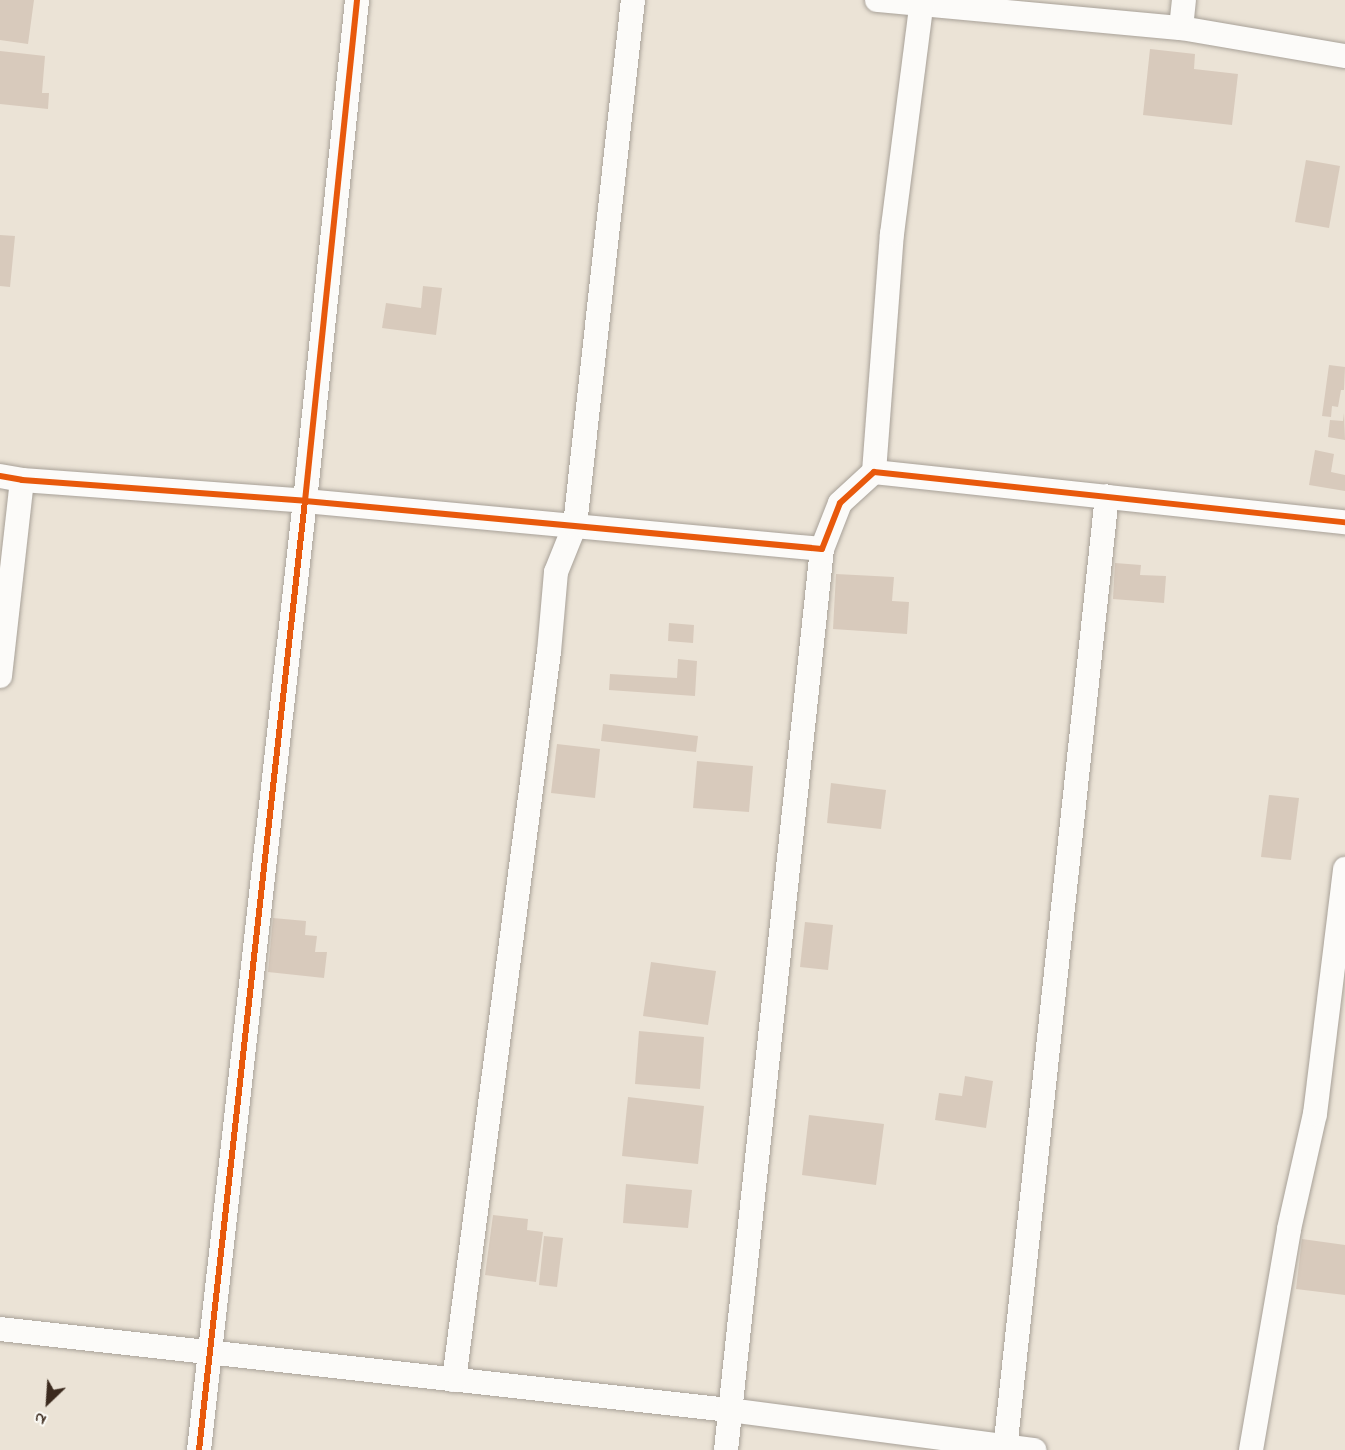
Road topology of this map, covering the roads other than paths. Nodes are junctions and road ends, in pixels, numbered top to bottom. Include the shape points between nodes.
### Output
1 (357, 0) edge
2 (633, 0) edge
3 (877, 0) edge
4 (1184, 0) edge
5 (922, 3) edge
6 (1181, 28) junction
7 (1345, 56) edge
8 (874, 472) junction
9 (11, 478) edge
10 (1107, 496) junction
11 (305, 501) junction
12 (1345, 522) edge
13 (575, 525) junction
14 (822, 549) junction
15 (0, 676) edge
16 (1345, 869) edge
17 (0, 1329) edge
18 (210, 1354) junction
19 (454, 1380) junction
20 (729, 1410) junction
21 (1005, 1448) edge
22 (199, 1450) edge
23 (726, 1450) edge
24 (1034, 1450) edge
25 (1251, 1450) edge

1 - 11 street
2 - 13 street
3 - 5 street
4 - 6 street
5 - 6 street
5 - 8 street via 892,234
6 - 7 street
8 - 10 street
8 - 14 street via 840,503
9 - 11 street
9 - 15 street
10 - 12 street
10 - 21 street
11 - 13 street
11 - 18 street
13 - 14 street
13 - 19 street via 556,572 549,652
14 - 20 street
16 - 25 street via 1315,1114 1289,1230
17 - 18 street
18 - 19 street
18 - 22 street
19 - 20 street
20 - 21 street
20 - 23 street
21 - 24 street

